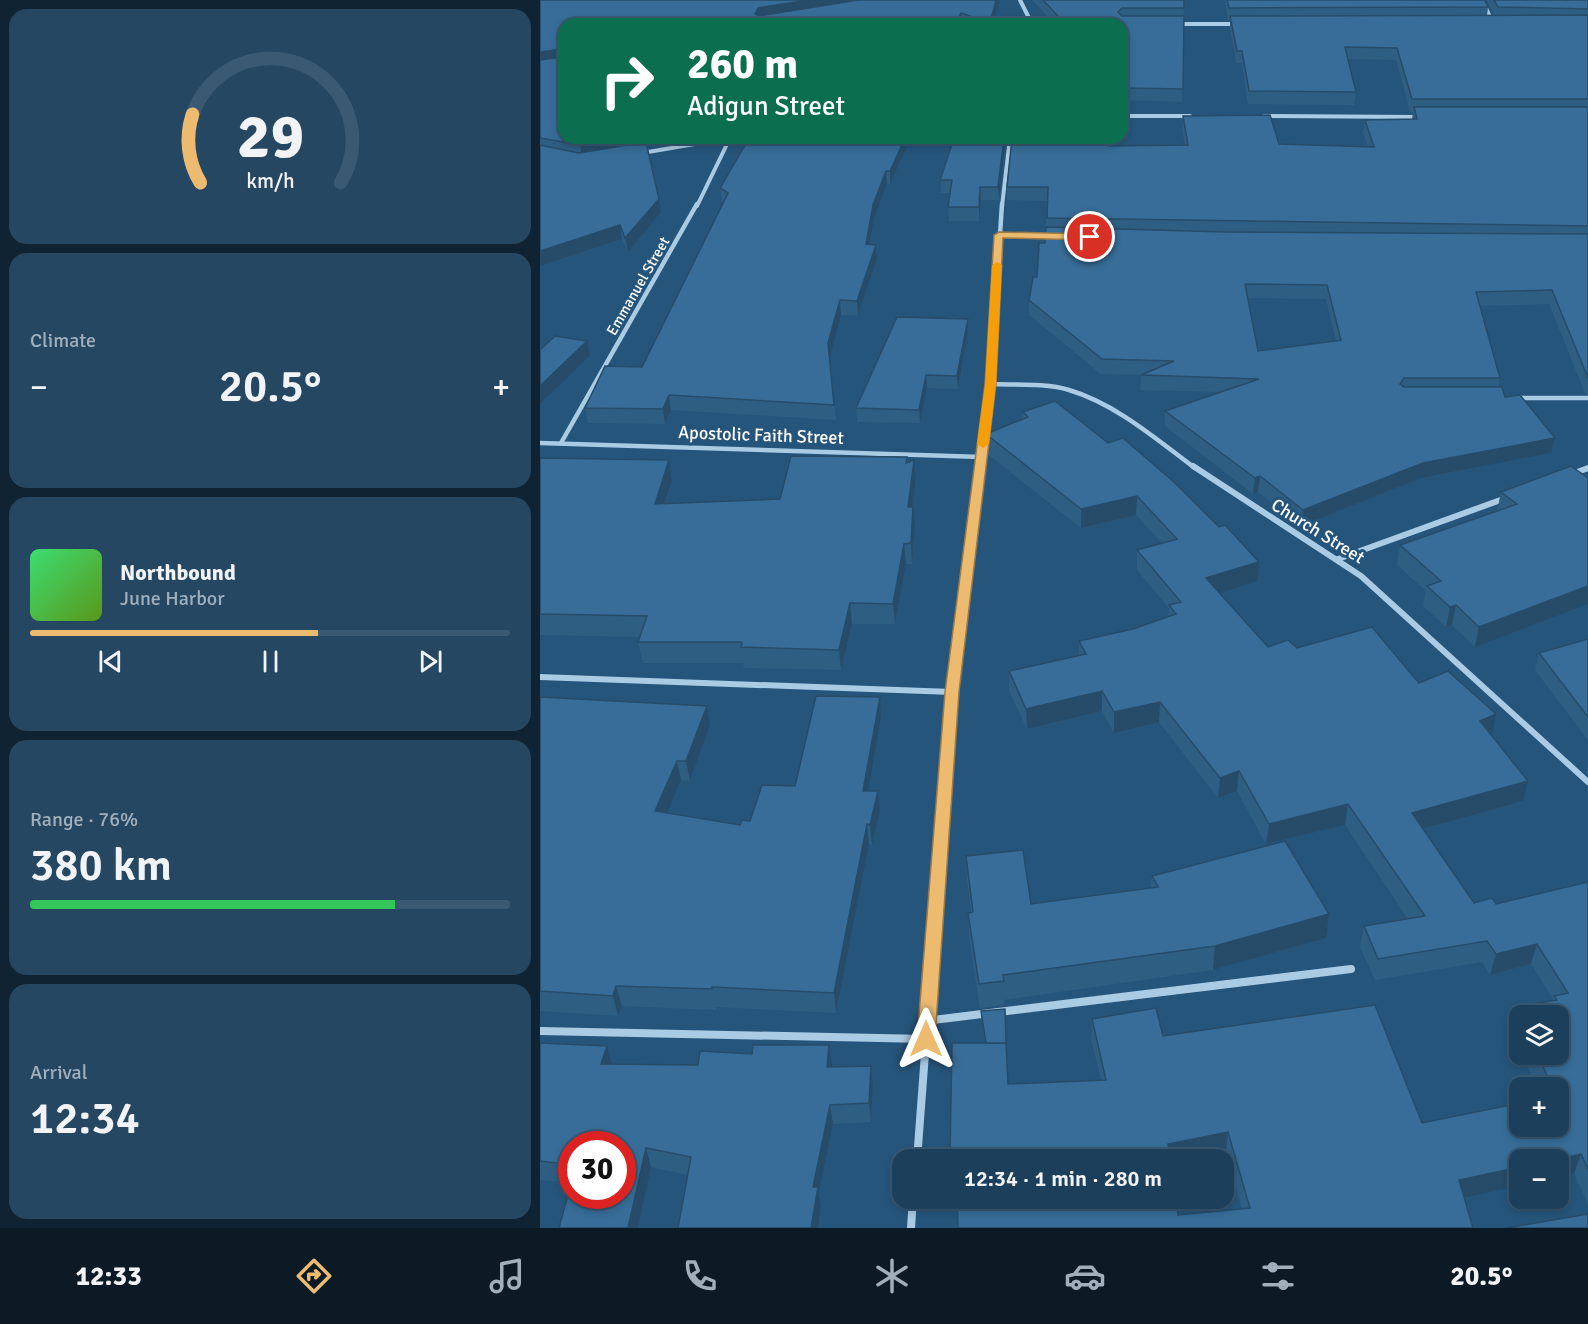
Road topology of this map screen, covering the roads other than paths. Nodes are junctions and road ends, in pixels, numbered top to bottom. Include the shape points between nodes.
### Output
1 (1020, 0) edge
2 (1482, 0) edge
3 (1029, 18) edge
4 (1481, 23) edge
5 (1170, 24) edge
6 (1242, 24) edge
7 (1128, 116) edge
8 (1193, 116) edge
9 (1252, 116) edge
10 (1425, 117) edge
11 (693, 144) edge
12 (727, 144) edge
13 (1009, 144) edge
14 (631, 154) edge
15 (999, 235) junction
16 (1058, 236) edge
17 (990, 384) junction
18 (1507, 398) edge
19 (1588, 398) edge
20 (540, 443) edge
21 (561, 443) junction
22 (982, 457) junction
23 (1588, 468) edge
24 (1566, 476) edge
25 (1512, 496) edge
26 (1338, 559) junction
27 (540, 677) edge
28 (952, 692) junction
29 (1588, 782) edge
30 (1351, 969) dead end
31 (925, 1021) junction
32 (540, 1031) edge
33 (926, 1039) junction
34 (917, 1149) edge
35 (913, 1209) edge
36 (911, 1228) edge

1 - 3 street
2 - 4 street via 1493,23
5 - 6 street
7 - 8 street
9 - 10 street
11 - 14 street
12 - 21 street, Emmanuel Street via 684,232
13 - 15 street
15 - 16 street
15 - 17 street
17 - 22 street
17 - 26 street, Church Street via 1068,389 1101,403 1222,488
18 - 19 street
20 - 21 street, Apostolic Faith Street
21 - 22 street, Apostolic Faith Street
22 - 28 street
23 - 24 street
25 - 26 street
26 - 29 street, Church Street
27 - 28 street
28 - 31 street
30 - 31 street
31 - 33 street
32 - 33 street
33 - 34 street
35 - 36 street

